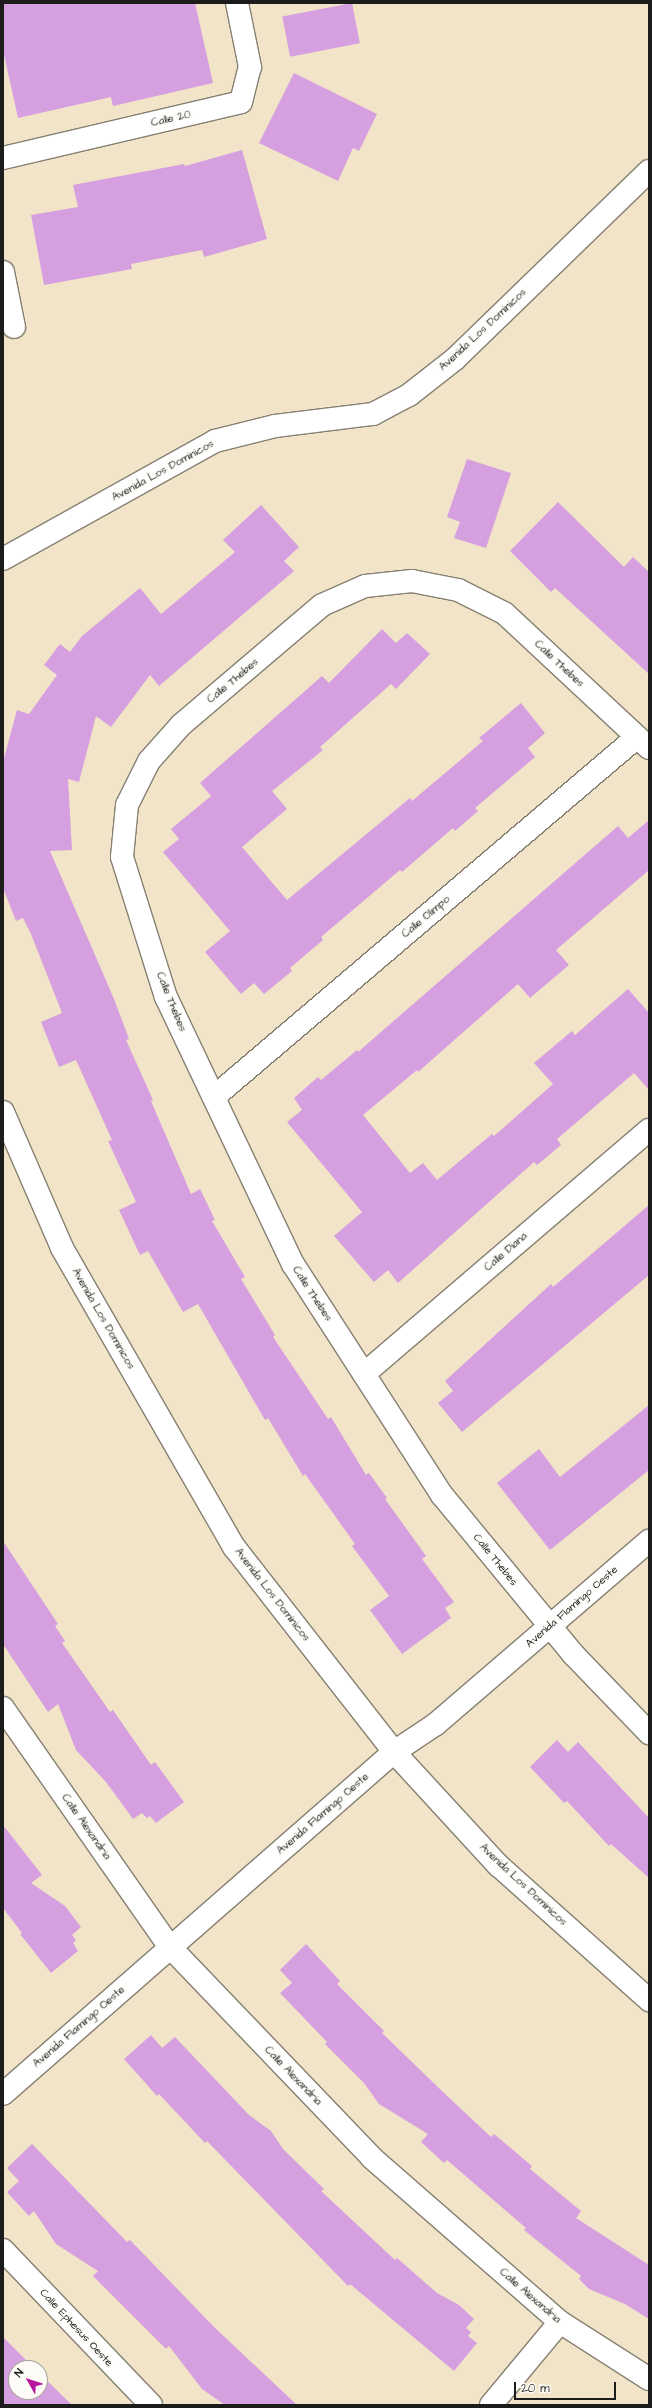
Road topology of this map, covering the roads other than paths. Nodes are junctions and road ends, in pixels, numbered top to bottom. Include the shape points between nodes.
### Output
1 (237, 3) edge
2 (3, 158) edge
3 (649, 171) edge
4 (3, 272) edge
5 (14, 327) dead end
6 (3, 559) edge
7 (643, 742) edge
8 (214, 1097) junction
9 (3, 1112) edge
10 (649, 1130) edge
11 (364, 1374) junction
12 (649, 1541) edge
13 (549, 1626) junction
14 (3, 1708) edge
15 (649, 1733) edge
16 (394, 1752) junction
17 (170, 1947) junction
18 (649, 2000) edge
19 (3, 2094) edge
20 (3, 2250) edge
21 (560, 2322) junction
22 (649, 2379) edge
23 (150, 2405) edge
24 (491, 2405) edge

1 - 2 street, Calle 20 via 250,67 241,102
3 - 6 street, Avenida Los Dominicos via 456,359 409,395 373,414 275,426 215,441
4 - 5 street
7 - 8 street, Calle Olimpo
7 - 8 street, Calle Thebes via 504,613 458,590 412,581 365,586 322,605 181,725 149,761 127,805 122,857 166,996
8 - 11 street, Calle Thebes via 293,1264
9 - 16 street, Avenida Los Dominicos via 62,1248 234,1547
10 - 11 street, Calle Diana
11 - 13 street, Calle Thebes via 442,1495
12 - 13 street, Avenida Flamingo Oeste
13 - 15 street, Calle Thebes
13 - 16 street, Avenida Flamingo Oeste via 436,1724
14 - 17 street, Calle Alexandria
16 - 17 street, Avenida Flamingo Oeste
16 - 18 street, Avenida Los Dominicos via 498,1865
17 - 19 street, Avenida Flamingo Oeste
17 - 21 street, Calle Alexandria via 372,2158
20 - 23 street, Calle Ephesus Oeste
21 - 22 street, Calle Alexandria
21 - 24 street

